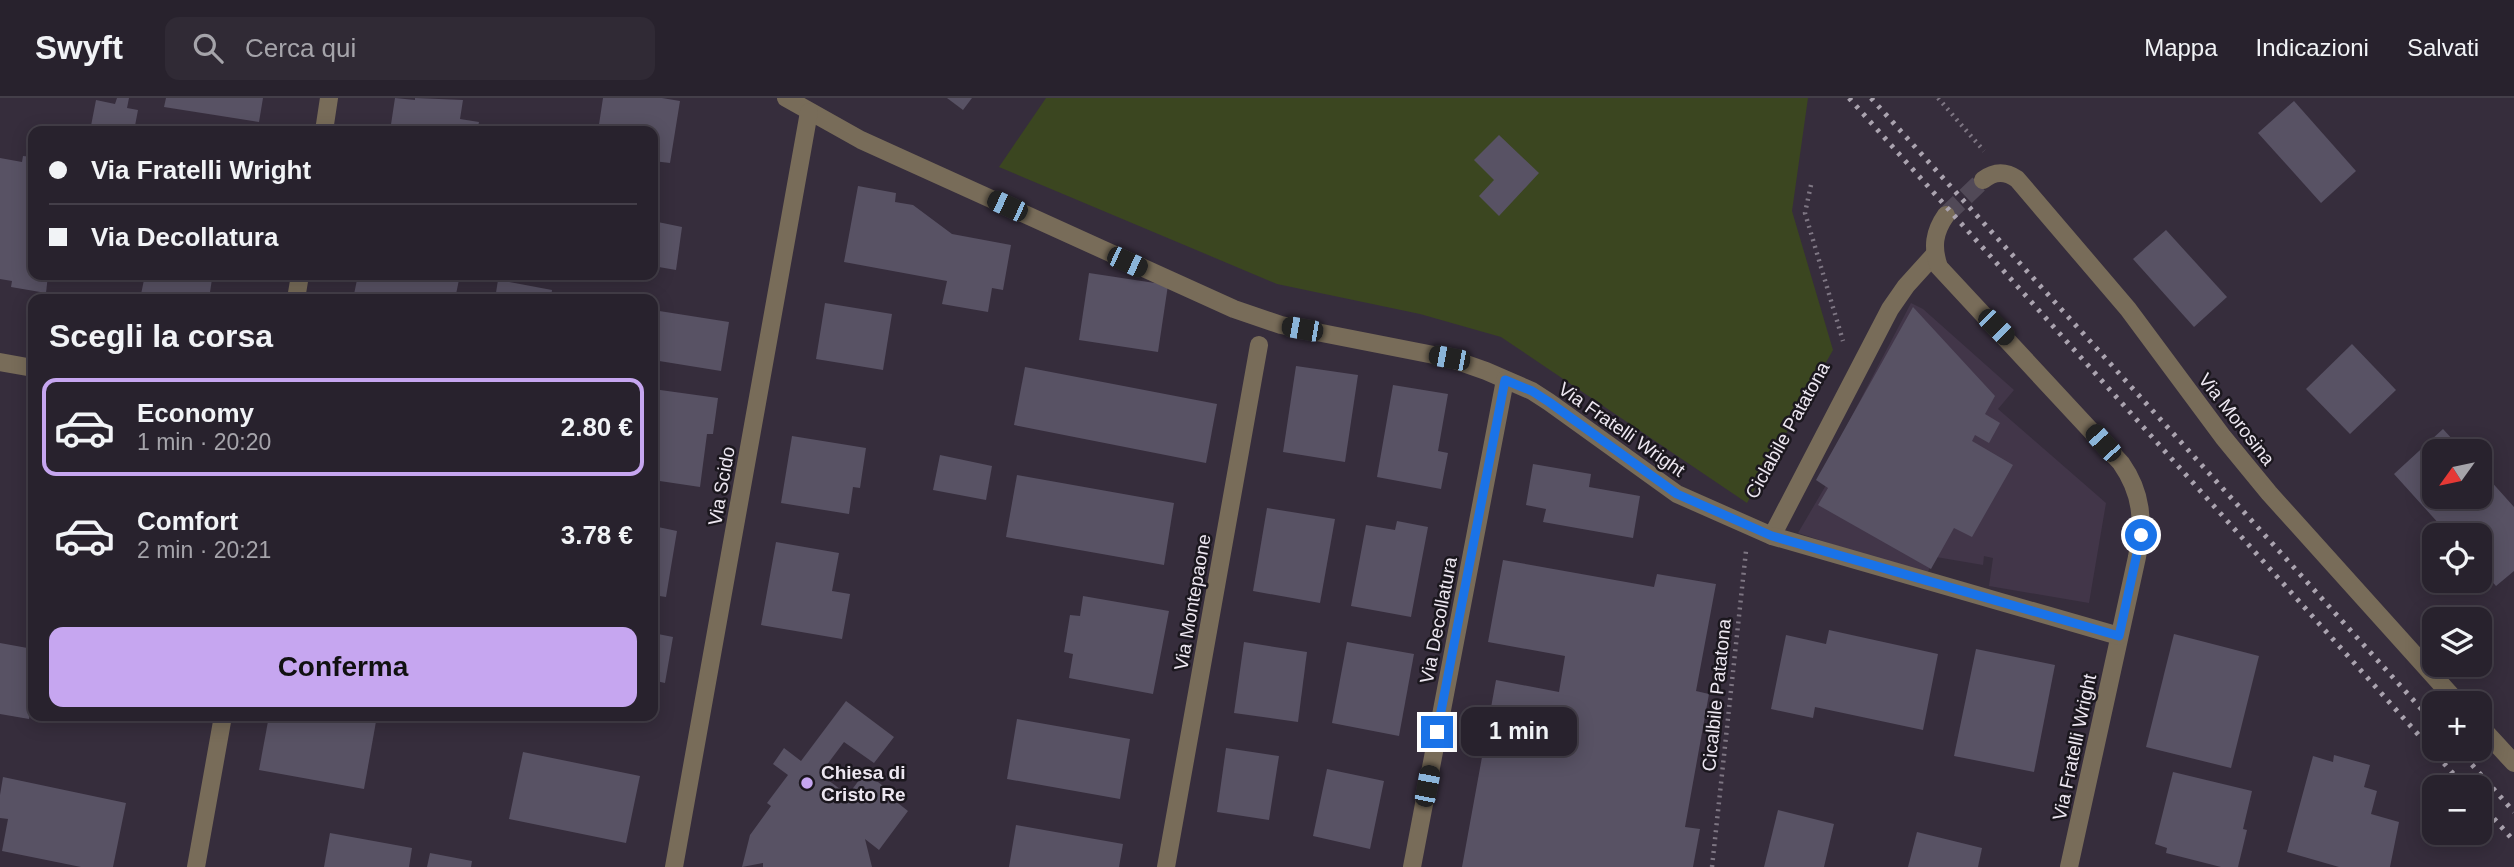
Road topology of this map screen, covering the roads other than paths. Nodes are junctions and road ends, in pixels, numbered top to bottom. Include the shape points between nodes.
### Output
1 (329, 98) edge
2 (786, 98) edge
3 (808, 112) junction
4 (325, 126) edge
5 (1989, 177) road end
6 (1946, 215) tunnel mouth
7 (1935, 254) junction
8 (1259, 345) dead end
9 (0, 362) edge
10 (28, 367) edge
11 (1505, 380) junction
12 (1772, 536) junction
13 (2119, 636) junction
14 (2447, 691) edge
15 (222, 721) edge
16 (2492, 739) edge
17 (2514, 763) edge
18 (196, 867) edge
19 (674, 867) edge
20 (1166, 867) edge
21 (1412, 867) edge
22 (2069, 867) edge

1 - 4 street
2 - 3 street, Via Fratelli Wright
3 - 11 street, Via Fratelli Wright via 1252,316 1449,358
3 - 19 street, Via Scido
5 - 14 street, Via Morosina via 2010,174 2017,179 2128,309 2269,493
6 - 7 street via 1937,231
7 - 12 street via 1890,309
7 - 13 street, Via Fratelli Wright via 1947,278 2133,481 2141,507 2141,535
8 - 20 street, Via Montepaone
9 - 10 street
11 - 12 street, Via Fratelli Wright via 1549,402 1677,494
11 - 21 street, Via Decollatura
12 - 13 street, Via Fratelli Wright
13 - 22 street, Via Fratelli Wright
15 - 18 street
16 - 17 street

